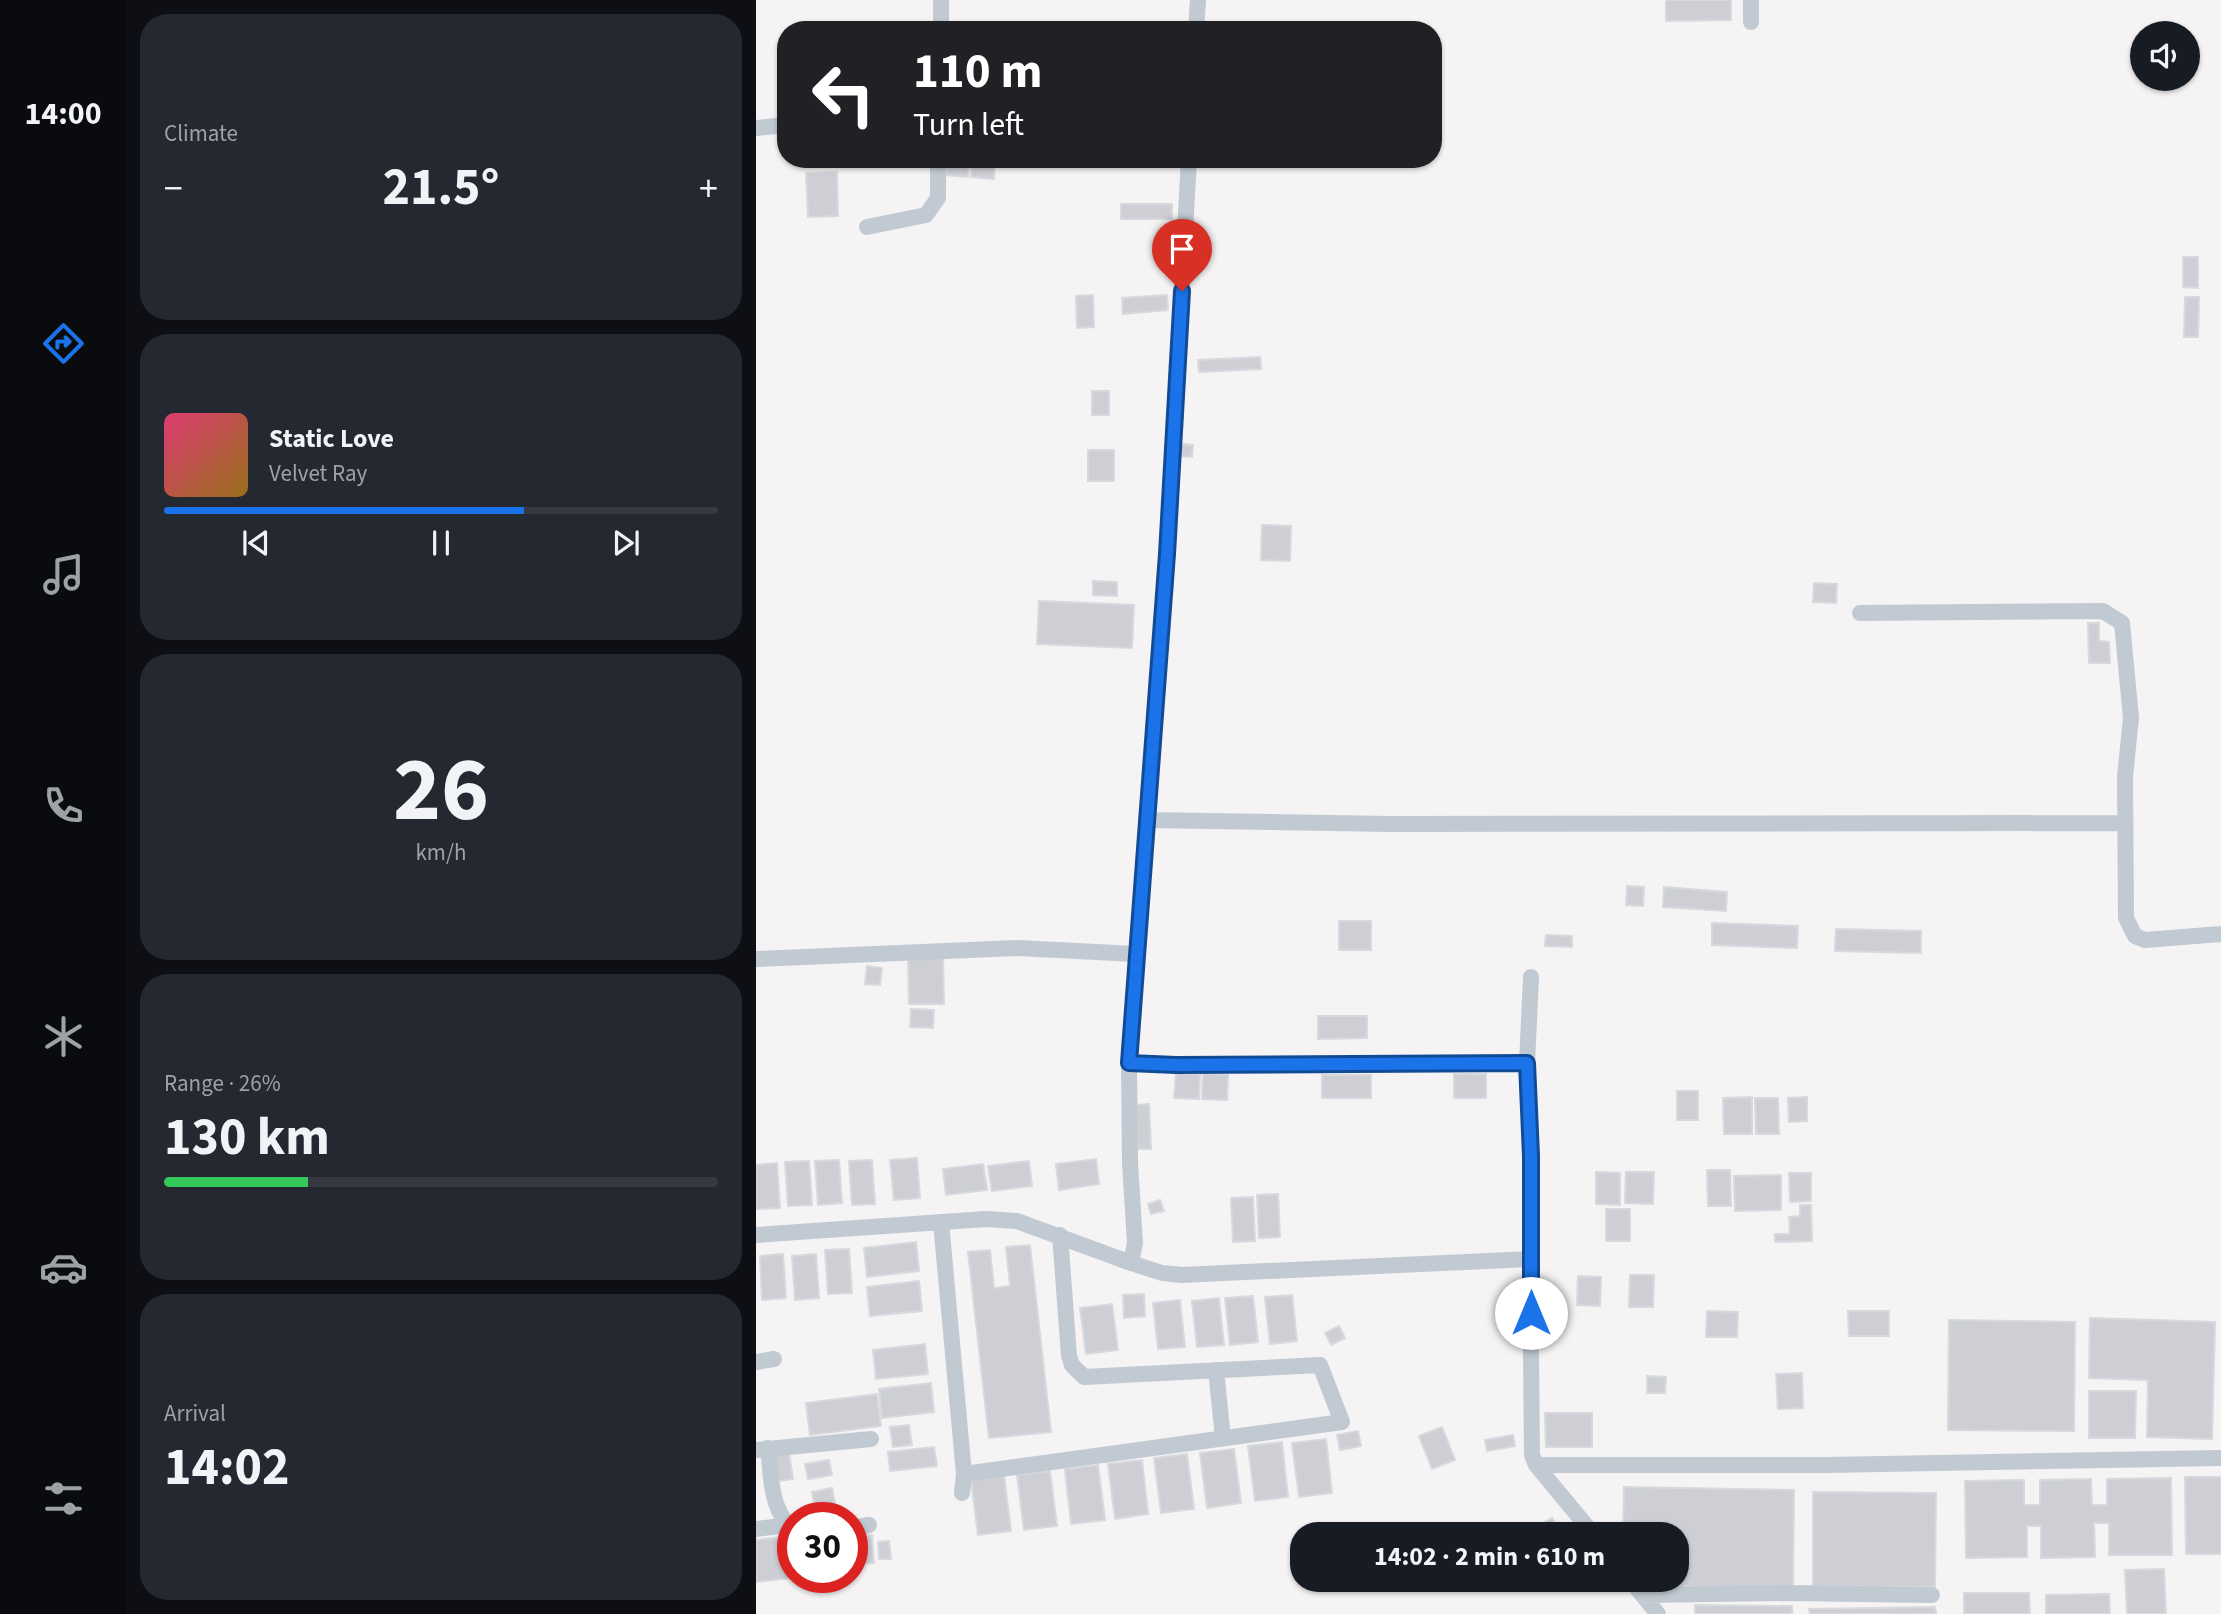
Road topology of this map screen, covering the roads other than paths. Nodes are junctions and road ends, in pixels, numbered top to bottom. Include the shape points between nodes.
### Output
1 (941, 0) edge
2 (1198, 0) edge
3 (1751, 0) edge
4 (941, 21) edge
5 (1197, 21) edge
6 (1751, 22) dead end
7 (777, 126) edge
8 (756, 128) edge
9 (938, 168) edge
10 (1188, 168) edge
11 (867, 227) dead end
12 (1860, 613) dead end
13 (1146, 820) junction
14 (2125, 823) junction
15 (2221, 934) edge
16 (1136, 954) junction
17 (756, 959) edge
18 (1531, 977) dead end
19 (1129, 1063) junction
20 (1527, 1063) junction
21 (941, 1222) junction
22 (1060, 1235) junction
23 (756, 1236) edge
24 (1530, 1259) junction
25 (1131, 1263) junction
26 (774, 1359) dead end
27 (756, 1362) edge
28 (1216, 1370) junction
29 (1223, 1438) junction
30 (871, 1439) dead end
31 (762, 1449) edge
32 (2221, 1458) edge
33 (1536, 1465) junction
34 (964, 1474) junction
35 (962, 1493) dead end
36 (777, 1505) edge
37 (1583, 1522) edge
38 (777, 1527) edge
39 (756, 1529) edge
40 (1640, 1592) edge
41 (1642, 1595) junction
42 (1932, 1595) dead end
43 (1658, 1614) edge

1 - 4 street
2 - 5 street
3 - 6 street
7 - 8 street
9 - 11 street via 937,198 926,215
10 - 13 street via 1167,554
12 - 14 street via 2103,611 2122,624 2131,718
13 - 14 street
13 - 16 street
14 - 15 street via 2126,918 2136,936 2145,940
16 - 17 street via 1003,948
16 - 19 street
18 - 20 street
19 - 20 street
19 - 25 street via 1135,1242
20 - 24 street
21 - 22 street via 1017,1221
21 - 23 street
21 - 34 street
22 - 25 street
22 - 28 street via 1069,1356 1077,1372 1084,1377
24 - 25 street via 1182,1275
24 - 33 street via 1532,1455
26 - 27 street
28 - 29 street
28 - 29 street via 1320,1365 1342,1422
29 - 34 street
30 - 31 street
31 - 36 street
32 - 33 street
33 - 37 street
34 - 35 street
38 - 39 street
40 - 41 street
41 - 42 street
41 - 43 street

